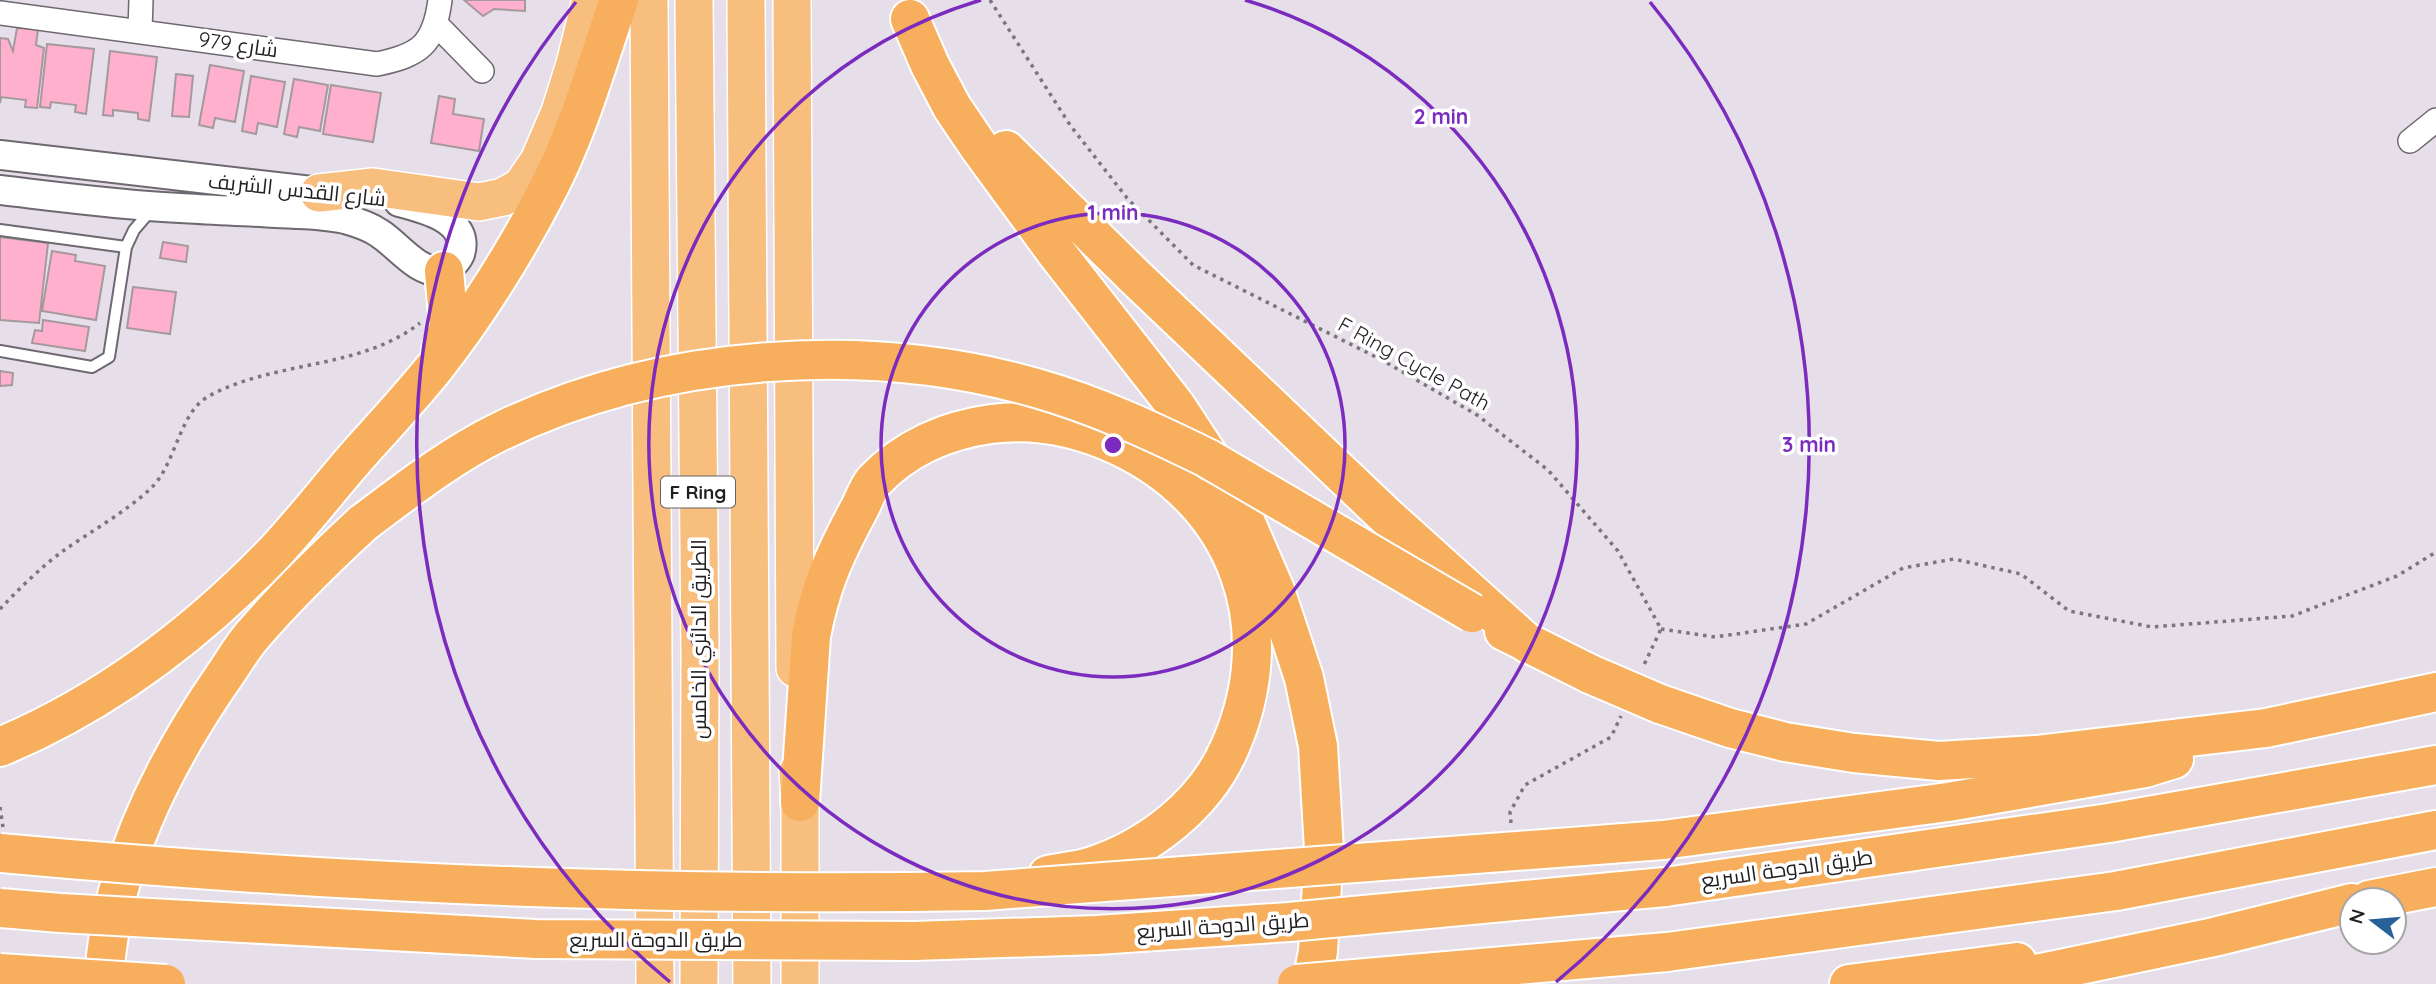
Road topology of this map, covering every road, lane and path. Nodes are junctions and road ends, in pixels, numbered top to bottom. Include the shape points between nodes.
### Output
1 (141, 0) edge
2 (440, 0) edge
3 (591, 0) edge
4 (619, 0) edge
5 (649, 0) edge
6 (694, 0) edge
7 (746, 0) edge
8 (792, 0) edge
9 (990, 0) edge
10 (906, 9) edge
11 (0, 13) edge
12 (437, 25) junction
13 (140, 31) junction
14 (482, 71) dead end
15 (2436, 120) edge
16 (2410, 141) dead end
17 (0, 155) edge
18 (0, 190) edge
19 (319, 192) junction
20 (154, 207) junction
21 (0, 230) edge
22 (126, 247) junction
23 (446, 286) junction
24 (0, 351) edge
25 (435, 366) junction
26 (2436, 552) edge
27 (0, 609) edge
28 (1661, 629) junction
29 (1528, 644) junction
30 (1649, 691) junction
31 (2436, 692) edge
32 (1622, 713) dead end
33 (2266, 728) junction
34 (0, 747) edge
35 (2436, 765) edge
36 (800, 802) junction
37 (1511, 825) dead end
38 (2436, 830) edge
39 (0, 853) edge
40 (2436, 887) edge
41 (893, 892) junction
42 (2408, 892) edge
43 (2338, 906) edge
44 (0, 908) edge
45 (2214, 937) junction
46 (0, 973) edge
47 (103, 984) edge
48 (166, 984) edge
49 (655, 984) edge
50 (699, 984) edge
51 (752, 984) edge
52 (800, 984) edge
53 (1297, 984) edge
54 (1312, 984) edge
55 (1849, 984) edge
56 (1989, 984) edge

1 - 13 street
2 - 12 street
3 - 19 highway via 560,112 539,160 521,187 479,202 373,187
4 - 25 highway via 574,132 549,188 520,240
5 - 49 highway
6 - 50 highway, الطريق الدائري الخامس / F Ring
7 - 51 highway, F Ring
8 - 36 highway via 795,704
9 - 28 path, F Ring Cycle Path via 1070,125 1127,198 1193,265 1382,360 1477,415 1528,454 1548,470 1618,551
10 - 29 highway via 963,100 1021,167 1385,515
10 - 54 highway via 952,107 979,147 1176,406 1233,493 1275,590 1304,678 1318,746 1324,850
11 - 13 street, شارع 979
12 - 13 street, شارع 979 via 423,45 405,58 377,64
12 - 14 street
15 - 16 street
17 - 19 street, شارع القدس الشريف
18 - 20 street, شارع القدس الشريف
19 - 23 street, شارع القدس الشريف via 392,200 452,224 459,232 460,255
20 - 22 lane
20 - 23 street, شارع القدس الشريف via 343,219 376,231
21 - 22 lane
22 - 24 lane via 109,357 92,367
23 - 25 highway via 449,326
23 - 27 path via 409,332 367,352 251,379 208,396 191,411 152,488 59,554
25 - 34 highway via 276,550 227,599 126,678
26 - 28 path via 2397,576 2292,616 2152,627 2069,611 2021,575 1954,559 1903,568 1806,624 1715,637
28 - 30 path
29 - 30 highway, bridge via 1590,674
29 - 47 highway, bridge via 1207,458 1101,409 1035,387 924,365 799,360 724,367 581,397 452,458 363,523 249,639 171,762 137,837 120,885
30 - 33 highway via 1730,728 1785,742 1939,761 2036,755
31 - 33 highway
32 - 37 path via 1611,737 1525,785 1510,812
33 - 41 highway, bridge via 2145,768 1948,802 1663,840 985,891
35 - 44 highway, طريق الدوحة السريع, bridge via 2109,823 1665,887 1097,935 914,941 536,939
36 - 41 highway, bridge via 815,611 842,539 873,482 929,441 976,426 1022,422 1053,424 1108,440 1174,479 1207,513 1233,555 1253,638 1246,701 1225,759 1170,825 1121,855 1088,867
36 - 52 highway
38 - 53 highway, bridge via 2116,891 1667,952
39 - 41 highway, bridge via 255,874 520,886
40 - 42 highway
43 - 45 highway
45 - 55 highway
45 - 56 highway
46 - 48 highway, bridge

